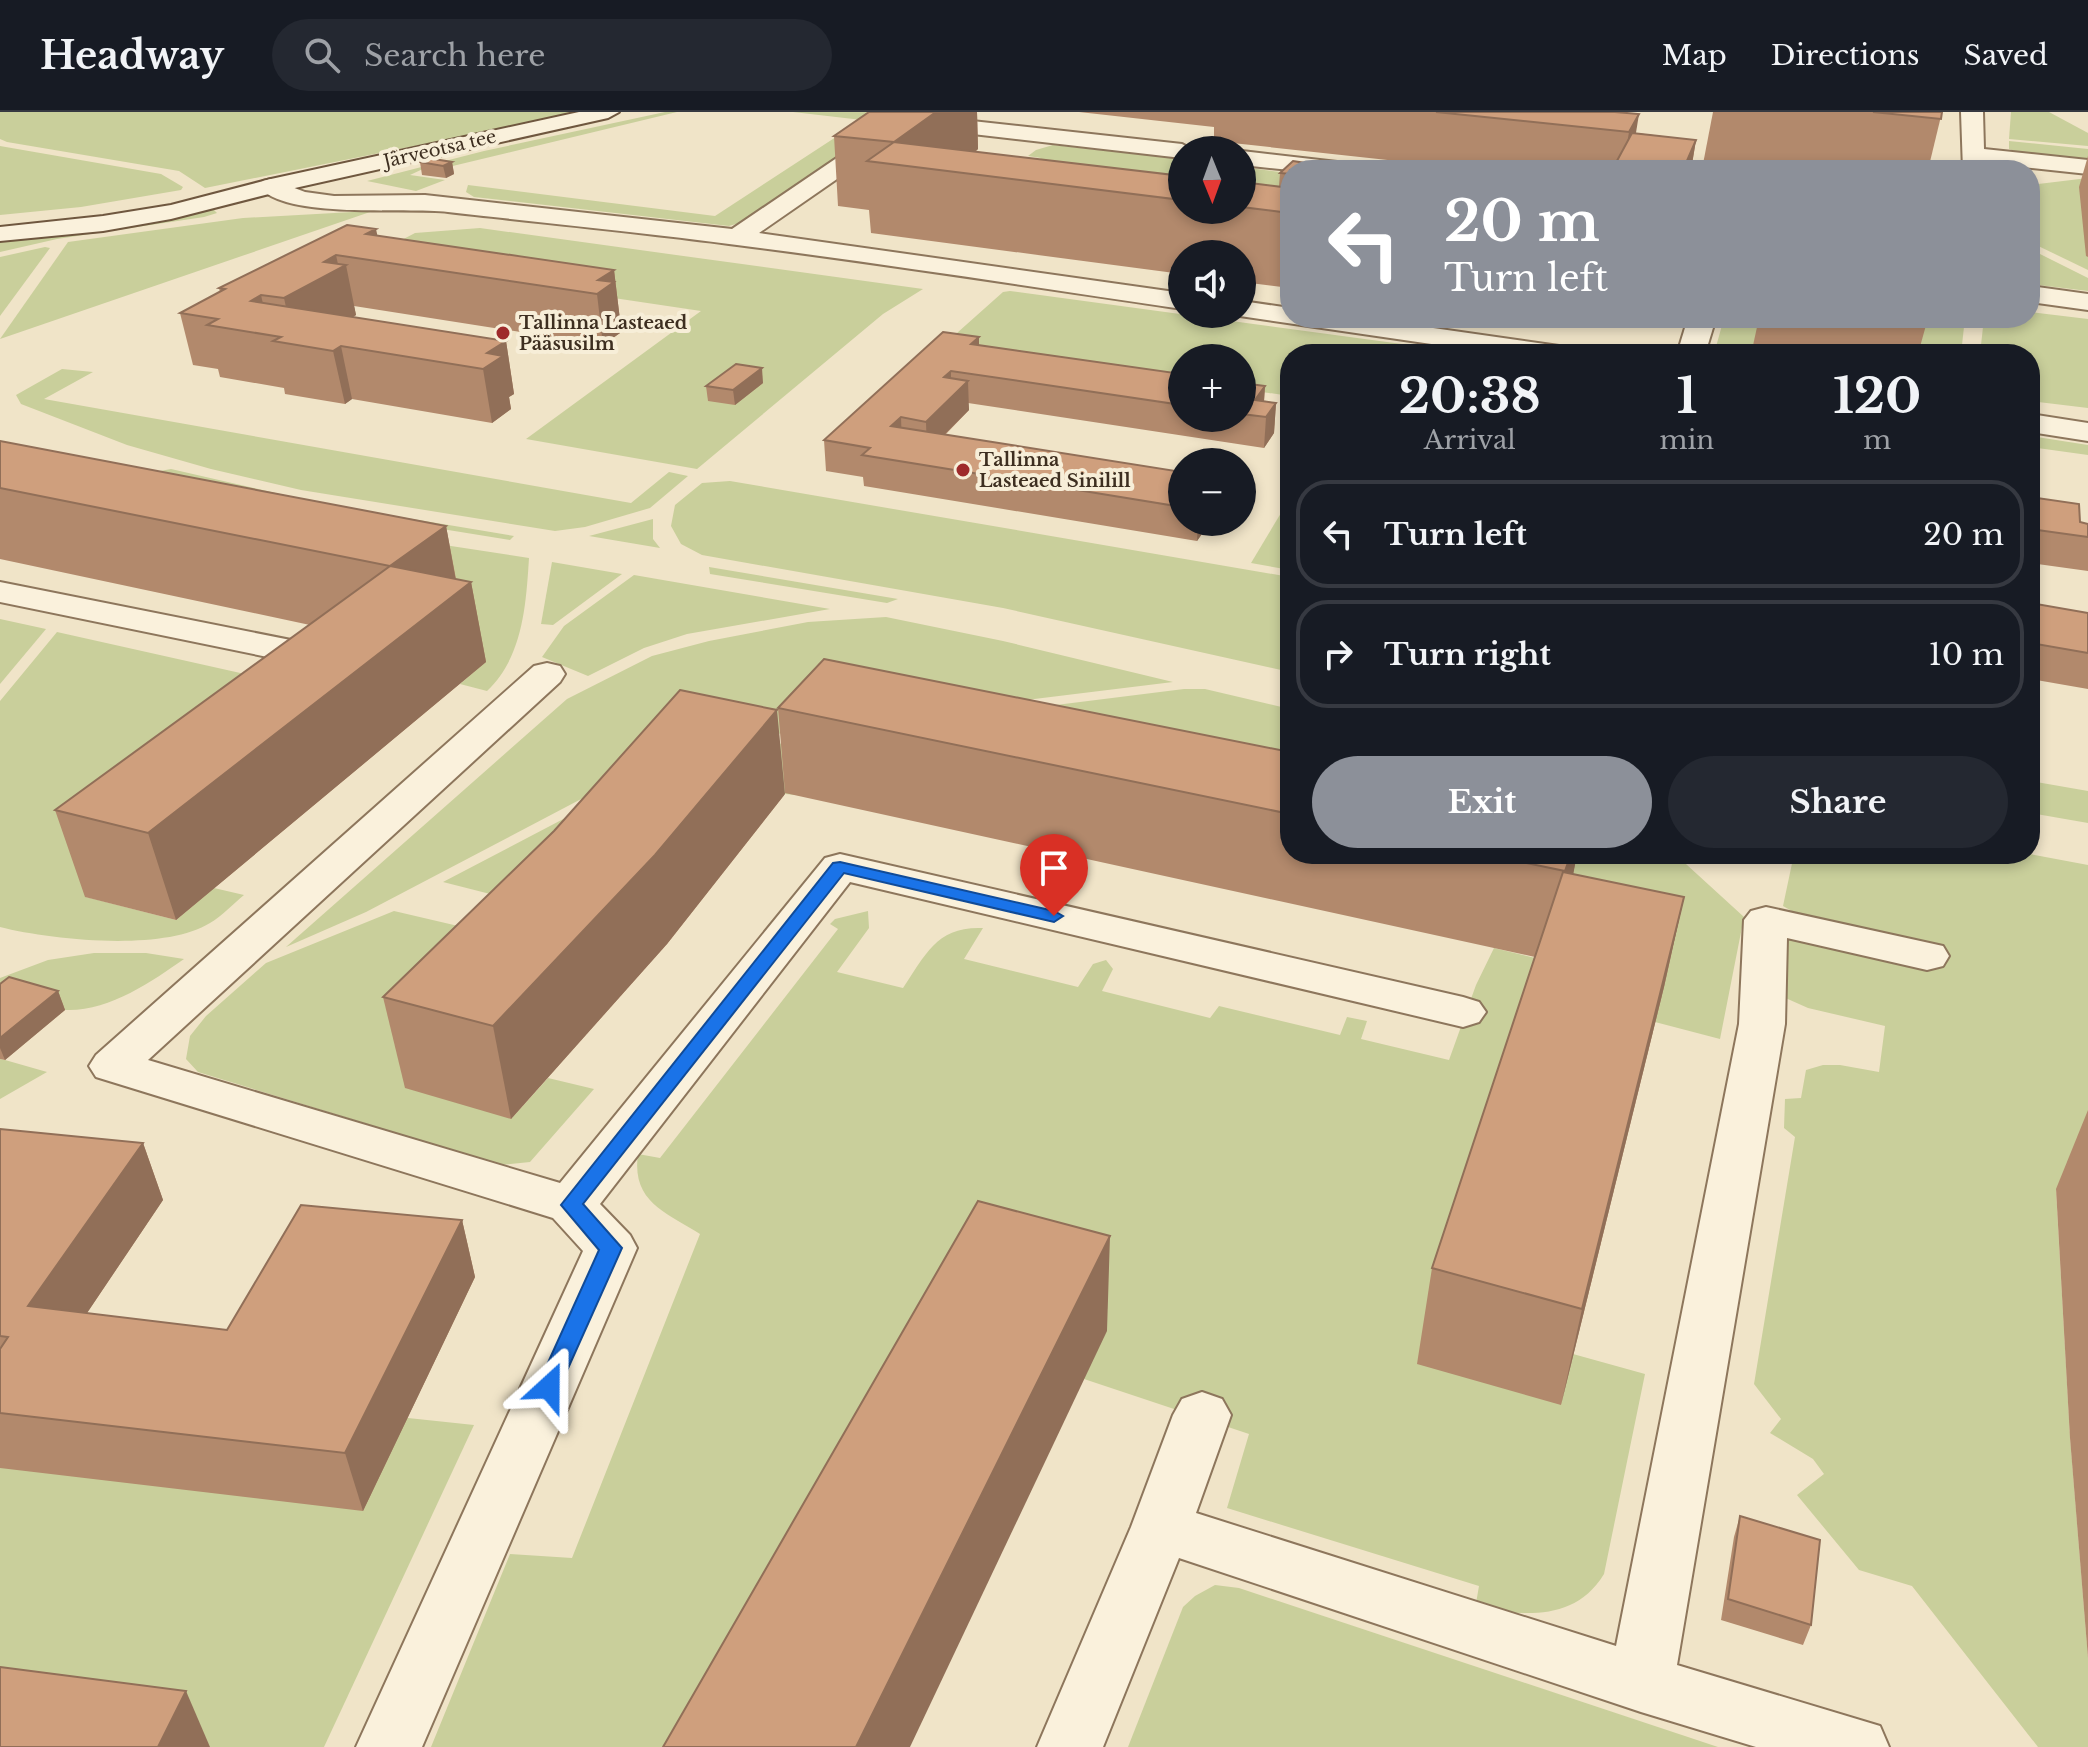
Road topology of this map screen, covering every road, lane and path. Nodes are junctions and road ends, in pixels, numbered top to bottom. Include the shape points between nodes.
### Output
1 (608, 112) edge
2 (1972, 112) edge
3 (1040, 135) junction
4 (1168, 149) edge
5 (1012, 157) edge
6 (1256, 160) edge
7 (1974, 160) edge
8 (1280, 162) edge
9 (2040, 165) edge
10 (2088, 167) edge
11 (318, 176) junction
12 (271, 186) junction
13 (399, 201) junction
14 (0, 225) edge
15 (0, 234) edge
16 (737, 237) junction
17 (2040, 295) edge
18 (1168, 299) edge
19 (2088, 302) edge
20 (1256, 311) edge
21 (1280, 315) edge
22 (1376, 328) edge
23 (1488, 344) edge
24 (2040, 425) edge
25 (2088, 432) edge
26 (0, 592) edge
27 (336, 660) edge
28 (547, 674) dead end
29 (1927, 956) dead end
30 (1463, 1012) dead end
31 (571, 1205) junction
32 (1202, 1415) dead end
33 (1161, 1527) junction
34 (1641, 1683) junction
35 (389, 1747) edge
36 (1070, 1747) edge
37 (1856, 1747) edge

1 - 11 street, Järveotsa tee
2 - 7 street
3 - 4 street
3 - 5 street
3 - 16 street via 908,120
6 - 8 street
9 - 10 street
11 - 12 street, Järveotsa tee
11 - 13 street via 336,187
12 - 13 street via 300,198 334,203
12 - 14 street, Järveotsa tee
12 - 15 street, Järveotsa tee via 150,216
13 - 16 street
16 - 18 street
17 - 19 street
20 - 21 street
22 - 23 street
24 - 25 street
26 - 27 street
28 - 31 street via 113,1066
29 - 34 street via 1766,920 1762,1024
30 - 31 street via 840,867
31 - 35 street via 611,1248
32 - 33 street
33 - 34 street
33 - 36 street
34 - 37 street

